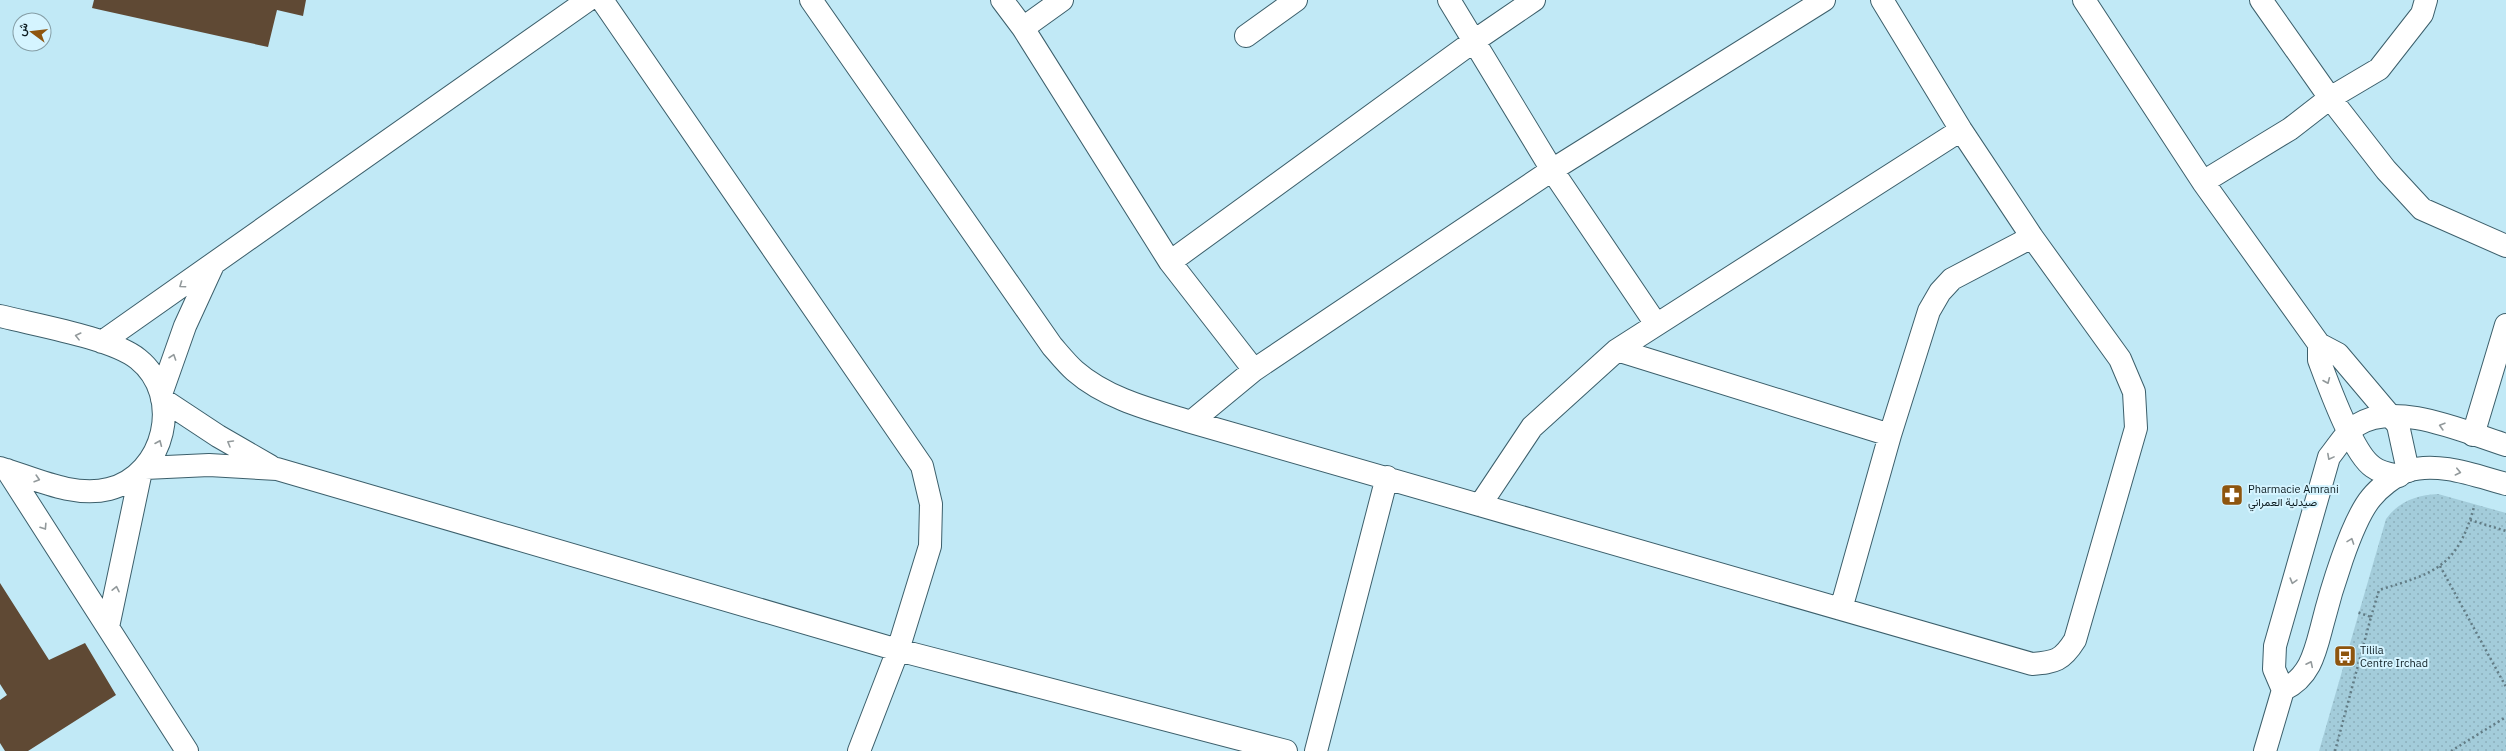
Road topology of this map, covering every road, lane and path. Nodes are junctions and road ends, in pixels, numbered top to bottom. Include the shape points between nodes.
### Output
1 (588, 0) edge
2 (602, 0) edge
3 (811, 0) edge
4 (1002, 0) edge
5 (1062, 0) edge
6 (1296, 0) edge
7 (1449, 0) edge
8 (1534, 0) edge
9 (1824, 0) edge
10 (1882, 0) edge
11 (2084, 0) edge
12 (2261, 0) edge
13 (2426, 0) edge
14 (1023, 28) junction
15 (1246, 36) dead end
16 (1474, 40) junction
17 (2330, 98) junction
18 (1961, 130) junction
19 (1552, 170) junction
20 (2203, 182) junction
21 (2032, 237) junction
22 (2506, 246) edge
23 (214, 262) junction
24 (1170, 262) junction
25 (0, 316) edge
26 (1656, 324) junction
27 (2506, 325) edge
28 (102, 342) junction
29 (2319, 344) junction
30 (1617, 350) junction
31 (1254, 370) junction
32 (162, 397) junction
33 (2391, 415) junction
34 (1191, 422) junction
35 (2349, 431) junction
36 (1890, 435) junction
37 (2473, 435) junction
38 (2506, 445) edge
39 (4, 469) edge
40 (277, 469) junction
41 (143, 470) junction
42 (2404, 474) junction
43 (1387, 477) junction
44 (2481, 478) junction
45 (2506, 484) edge
46 (1480, 505) junction
47 (2470, 520) junction
48 (2506, 531) edge
49 (2440, 566) junction
50 (2328, 603) junction
51 (1841, 609) junction
52 (2371, 617) junction
53 (108, 627) junction
54 (898, 650) junction
55 (2506, 687) edge
56 (2283, 690) junction
57 (2506, 717) edge
58 (187, 751) edge
59 (859, 751) edge
60 (1286, 751) edge
61 (1316, 751) edge
62 (2265, 751) edge
63 (2335, 751) edge
64 (2451, 751) edge

1 - 23 street
2 - 54 street via 922,466 931,504 930,546
3 - 34 street via 1052,346 1076,372 1109,393 1142,407
4 - 14 street
5 - 14 street
6 - 15 street
7 - 16 street
8 - 16 street
9 - 19 street
10 - 18 street
11 - 20 street
12 - 17 street
13 - 17 street via 2422,14 2379,69
14 - 24 street
16 - 19 street
16 - 24 street
17 - 20 street via 2290,129
17 - 22 street via 2386,170 2422,209
18 - 21 street
18 - 26 street
19 - 26 street
19 - 31 street
20 - 29 street
21 - 36 street via 1952,279 1940,292 1929,311
21 - 51 street via 2120,359 2134,392 2136,428 2075,640 2066,655 2052,662 2032,664
23 -> 28 street
32 -> 23 street via 185,326
24 - 31 street
28 -> 25 street
26 - 30 street
27 - 37 street
28 - 32 street via 121,348 139,360 153,376
29 - 33 street via 2338,354
29 -> 35 street via 2319,360
30 - 36 street
30 - 46 street via 1532,427
31 - 34 street
40 -> 32 street via 218,436
41 -> 32 street via 155,453 162,436 165,417
33 - 35 street via 2370,419
37 -> 33 street via 2410,416
33 - 42 street via 2402,435
34 - 43 street
35 - 42 street via 2357,449 2372,467 2382,472
35 -> 56 street via 2329,457 2275,646 2274,669
36 - 51 street
37 - 38 street
39 -> 41 street via 73,490 91,492 109,489 126,482
39 -> 53 street
40 - 41 street via 209,465
40 - 54 street
53 -> 41 street
42 -> 44 street via 2444,469
50 -> 42 street via 2360,516 2375,494
43 - 46 street
43 - 61 street
44 - 45 street
44 - 47 path
46 - 51 street
47 - 48 path
47 - 49 path via 2453,557
49 - 52 path via 2412,580 2379,590
49 - 55 path
50 - 52 path
56 -> 50 street via 2293,685 2309,668
52 - 63 path
53 - 58 street
54 - 59 street
54 - 60 street
56 - 62 street
57 - 64 path

